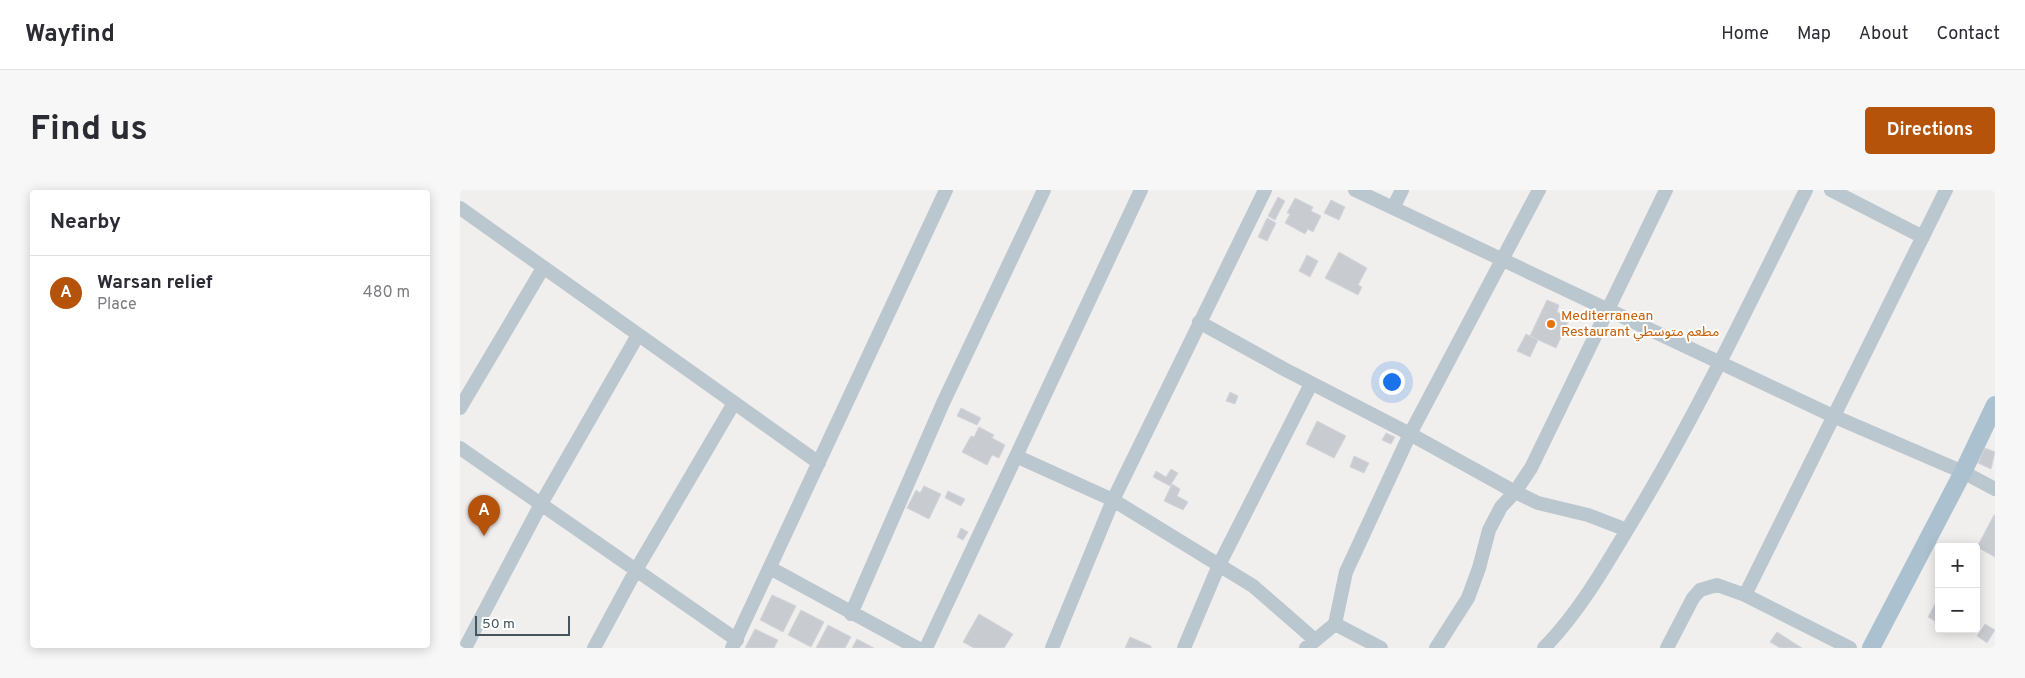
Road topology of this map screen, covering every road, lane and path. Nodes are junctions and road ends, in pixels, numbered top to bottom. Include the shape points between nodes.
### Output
1 (946, 190) edge
2 (1044, 190) edge
3 (1141, 190) edge
4 (1265, 190) edge
5 (1355, 190) edge
6 (1402, 190) edge
7 (1539, 190) edge
8 (1666, 190) edge
9 (1806, 190) edge
10 (1831, 190) edge
11 (1946, 190) edge
12 (460, 208) edge
13 (1393, 208) junction
14 (1923, 237) junction
15 (1504, 261) junction
16 (543, 268) junction
17 (1607, 308) junction
18 (1199, 322) junction
19 (638, 335) junction
20 (1720, 363) junction
21 (1311, 384) junction
22 (734, 403) junction
23 (1995, 406) edge
24 (460, 408) edge
25 (1833, 416) junction
26 (1410, 434) junction
27 (460, 448) edge
28 (1016, 456) junction
29 (819, 463) junction
30 (1963, 472) junction
31 (1995, 488) edge
32 (1515, 492) junction
33 (1113, 500) junction
34 (541, 504) junction
35 (1627, 530) junction
36 (1219, 566) junction
37 (770, 568) junction
38 (636, 570) junction
39 (1745, 595) junction
40 (851, 614) junction
41 (1335, 624) junction
42 (734, 644) edge
43 (1310, 644) edge
44 (465, 648) edge
45 (594, 648) edge
46 (916, 648) edge
47 (926, 648) edge
48 (1052, 648) edge
49 (1184, 648) edge
50 (1381, 648) edge
51 (1436, 648) edge
52 (1544, 648) edge
53 (1666, 648) edge
54 (1850, 648) edge
55 (1871, 648) edge

1 - 29 street
2 - 40 street via 943,403
3 - 28 street
4 - 18 street
5 - 13 street
6 - 13 street
7 - 15 street
8 - 17 street
9 - 20 street
10 - 14 street
11 - 14 street
12 - 16 street
13 - 15 street
14 - 25 street
15 - 17 street
15 - 26 street
16 - 19 street
16 - 24 street
17 - 20 street
17 - 32 street via 1531,468
18 - 21 street
18 - 33 street
19 - 22 street
19 - 34 street
20 - 25 street
20 - 35 street via 1672,455
21 - 26 street
21 - 36 street
22 - 29 street
22 - 38 street
23 - 30 main road
25 - 30 street
25 - 39 street
26 - 32 street
26 - 41 street via 1346,572
27 - 34 street
28 - 33 street
28 - 47 street
29 - 37 street
30 - 31 street
30 - 55 main road
32 - 35 street
32 - 51 street via 1501,507 1489,530 1480,568 1468,598
33 - 36 street
33 - 48 street
34 - 38 street
34 - 44 street
35 - 52 street via 1582,603
36 - 43 street via 1273,602
36 - 49 street
37 - 40 street
37 - 42 street
38 - 42 street
38 - 45 street
39 - 53 street via 1717,584 1700,590
39 - 54 street
40 - 46 street
41 - 43 street
41 - 50 street

